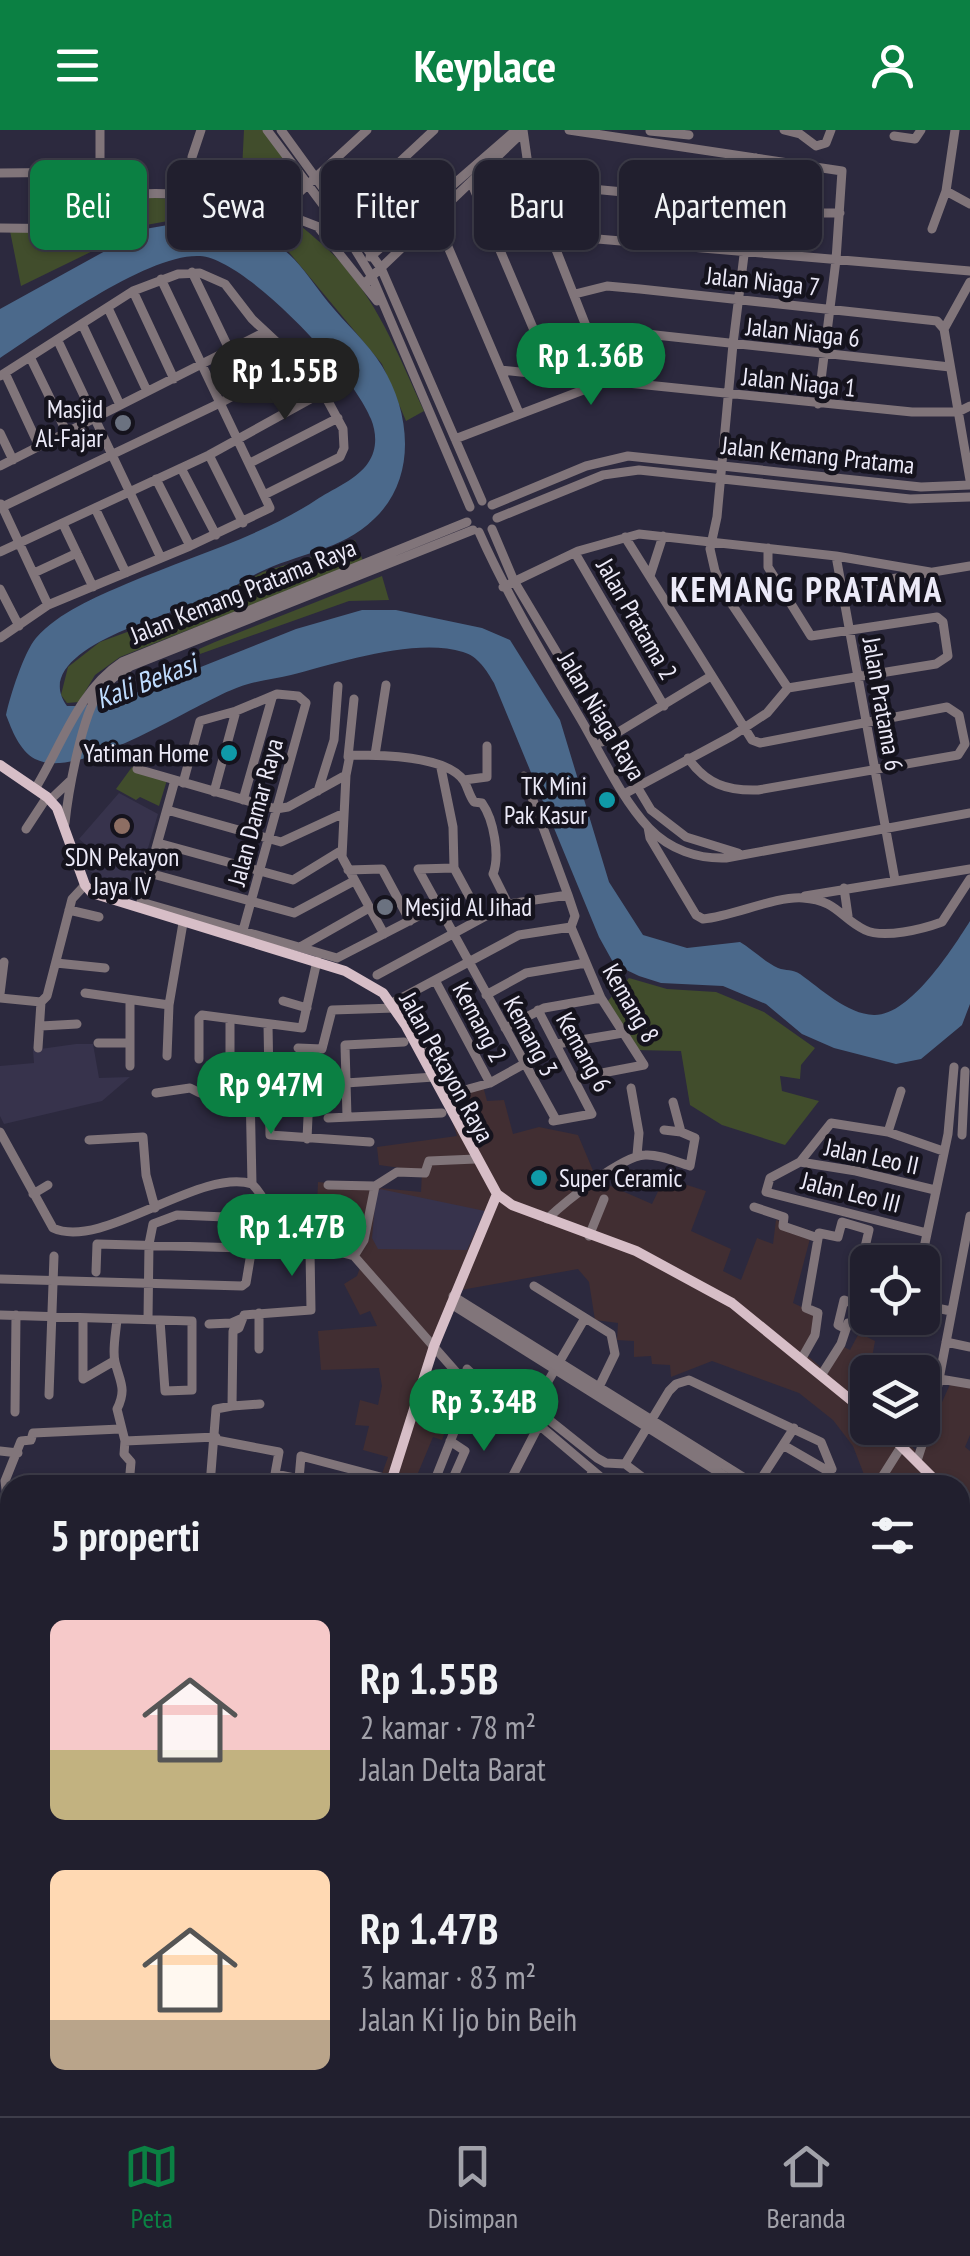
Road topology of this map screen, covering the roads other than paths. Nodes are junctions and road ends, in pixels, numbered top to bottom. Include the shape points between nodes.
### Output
1 (100, 130) edge
2 (201, 130) edge
3 (267, 130) edge
4 (298, 130) edge
5 (368, 130) edge
6 (434, 130) edge
7 (569, 130) edge
8 (786, 130) edge
9 (831, 130) edge
10 (922, 130) edge
11 (955, 130) edge
12 (522, 131) edge
13 (285, 134) edge
14 (650, 134) edge
15 (894, 136) dead end
16 (689, 137) edge
17 (192, 158) dead end
18 (756, 158) joint
19 (99, 160) edge
20 (402, 160) edge
21 (491, 160) edge
22 (527, 160) edge
23 (0, 173) edge
24 (30, 173) edge
25 (317, 177) junction
26 (474, 178) edge
27 (321, 182) edge
28 (471, 182) junction
29 (308, 186) junction
30 (301, 192) edge
31 (454, 192) edge
32 (946, 192) junction
33 (454, 195) edge
34 (321, 203) edge
35 (970, 204) edge
36 (840, 212) junction
37 (822, 213) edge
38 (301, 220) edge
39 (316, 225) junction
40 (321, 227) edge
41 (0, 228) edge
42 (30, 228) edge
43 (932, 229) dead end
44 (356, 250) edge
45 (397, 250) edge
46 (450, 250) edge
47 (557, 250) edge
48 (744, 250) joint
49 (372, 251) joint
50 (836, 260) junction
51 (364, 262) junction
52 (381, 268) junction
53 (970, 271) edge
54 (192, 272) junction
55 (160, 279) junction
56 (368, 280) junction
57 (970, 282) edge
58 (133, 291) junction
59 (575, 294) junction
60 (739, 298) junction
61 (108, 308) junction
62 (830, 308) junction
63 (83, 326) junction
64 (944, 329) junction
65 (265, 332) junction
66 (58, 341) junction
67 (733, 344) junction
68 (595, 348) junction
69 (230, 352) junction
70 (824, 354) junction
71 (31, 358) junction
72 (297, 361) junction
73 (204, 365) junction
74 (950, 366) junction
75 (502, 370) junction
76 (2, 375) edge
77 (553, 375) junction
78 (174, 379) junction
79 (603, 381) junction
80 (147, 392) junction
81 (324, 392) junction
82 (729, 396) junction
83 (220, 403) junction
84 (818, 404) junction
85 (120, 405) junction
86 (970, 406) edge
87 (958, 412) junction
88 (519, 413) junction
89 (94, 418) junction
90 (338, 418) junction
91 (66, 432) junction
92 (0, 433) edge
93 (239, 439) junction
94 (456, 439) junction
95 (39, 446) junction
96 (111, 455) junction
97 (209, 455) junction
98 (13, 460) junction
99 (250, 463) junction
100 (0, 466) edge
101 (723, 466) junction
102 (181, 468) junction
103 (156, 478) junction
104 (722, 478) junction
105 (970, 482) edge
106 (129, 492) junction
107 (264, 495) junction
108 (970, 497) edge
109 (487, 503) junction
110 (1, 505) edge
111 (95, 508) junction
112 (470, 508) junction
113 (498, 518) junction
114 (243, 523) junction
115 (63, 524) junction
116 (473, 528) junction
117 (492, 529) junction
118 (216, 535) junction
119 (625, 536) junction
120 (663, 536) junction
121 (20, 542) junction
122 (714, 542) junction
123 (190, 546) junction
124 (768, 548) junction
125 (0, 552) edge
126 (575, 552) junction
127 (76, 553) junction
128 (836, 556) junction
129 (161, 558) junction
130 (970, 566) edge
131 (930, 572) junction
132 (34, 573) junction
133 (126, 573) junction
134 (650, 576) junction
135 (514, 581) junction
136 (93, 587) junction
137 (503, 587) junction
138 (842, 587) junction
139 (1, 592) edge
140 (48, 605) junction
141 (19, 626) junction
142 (850, 630) junction
143 (0, 638) edge
144 (711, 676) junction
145 (858, 677) junction
146 (386, 685) dead end
147 (338, 686) dead end
148 (788, 688) junction
149 (272, 698) junction
150 (354, 699) dead end
151 (664, 706) junction
152 (236, 711) junction
153 (866, 724) junction
154 (745, 727) junction
155 (607, 739) junction
156 (487, 746) dead end
157 (596, 746) junction
158 (375, 755) junction
159 (348, 757) junction
160 (688, 758) junction
161 (0, 765) edge
162 (442, 768) junction
163 (137, 769) dead end
164 (873, 772) junction
165 (346, 775) junction
166 (524, 776) dead end
167 (70, 779) junction
168 (464, 780) junction
169 (179, 781) junction
170 (635, 787) junction
171 (35, 789) junction
172 (214, 792) junction
173 (318, 792) junction
174 (624, 794) junction
175 (49, 798) junction
176 (243, 800) junction
177 (167, 810) junction
178 (276, 810) junction
179 (344, 813) junction
180 (970, 813) edge
181 (64, 823) junction
182 (648, 827) junction
183 (886, 828) junction
184 (26, 829) dead end
185 (268, 840) junction
186 (158, 843) junction
187 (342, 850) junction
188 (742, 854) junction
189 (454, 868) junction
190 (970, 869) edge
191 (348, 870) junction
192 (957, 870) junction
193 (260, 871) junction
194 (149, 873) junction
195 (970, 879) edge
196 (895, 880) junction
197 (354, 881) junction
198 (85, 885) junction
199 (844, 888) junction
200 (568, 895) junction
201 (961, 895) junction
202 (800, 898) junction
203 (252, 901) junction
204 (508, 904) junction
205 (438, 906) junction
206 (369, 908) junction
207 (69, 910) junction
208 (848, 916) junction
209 (98, 917) dead end
210 (481, 918) junction
211 (410, 921) junction
212 (183, 924) junction
213 (572, 927) junction
214 (453, 933) junction
215 (384, 934) junction
216 (242, 936) junction
217 (302, 946) junction
218 (317, 961) junction
219 (4, 962) dead end
220 (468, 962) junction
221 (56, 964) junction
222 (586, 964) junction
223 (104, 968) dead end
224 (377, 975) dead end
225 (435, 980) junction
226 (85, 993) dead end
227 (486, 995) junction
228 (0, 996) edge
229 (600, 998) junction
230 (130, 1001) junction
231 (284, 1001) dead end
232 (42, 1002) junction
233 (396, 1003) junction
234 (168, 1004) junction
235 (306, 1008) junction
236 (538, 1010) junction
237 (230, 1020) junction
238 (77, 1024) dead end
239 (41, 1026) junction
240 (268, 1026) junction
241 (504, 1028) junction
242 (623, 1033) junction
243 (404, 1042) dead end
244 (98, 1043) dead end
245 (130, 1044) junction
246 (557, 1044) junction
247 (325, 1045) junction
248 (345, 1045) junction
249 (38, 1048) dead end
250 (298, 1048) dead end
251 (167, 1056) dead end
252 (198, 1059) dead end
253 (524, 1064) junction
254 (130, 1066) dead end
255 (954, 1067) dead end
256 (220, 1068) dead end
257 (965, 1071) dead end
258 (434, 1077) junction
259 (576, 1078) junction
260 (346, 1082) junction
261 (490, 1083) junction
262 (630, 1088) dead end
263 (268, 1089) junction
264 (250, 1090) junction
265 (901, 1091) dead end
266 (156, 1093) dead end
267 (309, 1096) dead end
268 (673, 1102) dead end
269 (442, 1113) dead end
270 (592, 1114) joint
271 (348, 1117) junction
272 (328, 1118) dead end
273 (664, 1130) dead end
274 (0, 1132) edge
275 (681, 1132) junction
276 (888, 1132) junction
277 (948, 1134) junction
278 (966, 1136) edge
279 (307, 1139) junction
280 (88, 1140) dead end
281 (370, 1142) dead end
282 (943, 1152) junction
283 (637, 1156) junction
284 (476, 1159) junction
285 (800, 1162) junction
286 (48, 1184) dead end
287 (252, 1184) junction
288 (328, 1185) dead end
289 (375, 1186) junction
290 (936, 1190) junction
291 (33, 1194) junction
292 (496, 1194) junction
293 (604, 1200) dead end
294 (40, 1207) junction
295 (754, 1207) dead end
296 (156, 1208) junction
297 (970, 1216) edge
298 (28, 1217) dead end
299 (547, 1220) junction
300 (928, 1232) junction
301 (284, 1233) junction
302 (589, 1236) junction
303 (818, 1238) junction
304 (149, 1244) junction
305 (925, 1245) edge
306 (310, 1250) junction
307 (54, 1256) dead end
308 (354, 1256) junction
309 (96, 1272) dead end
310 (0, 1279) edge
311 (53, 1280) junction
312 (151, 1281) junction
313 (534, 1286) dead end
314 (452, 1300) junction
315 (940, 1309) edge
316 (952, 1311) junction
317 (259, 1313) junction
318 (0, 1315) edge
319 (16, 1315) junction
320 (51, 1318) junction
321 (83, 1318) junction
322 (585, 1318) junction
323 (240, 1319) junction
324 (117, 1320) junction
325 (148, 1320) junction
326 (160, 1320) junction
327 (209, 1324) dead end
328 (850, 1324) edge
329 (846, 1329) junction
330 (946, 1342) junction
331 (434, 1346) junction
332 (970, 1347) edge
333 (260, 1349) dead end
334 (802, 1358) junction
335 (114, 1361) junction
336 (555, 1366) junction
337 (468, 1369) dead end
338 (822, 1374) junction
339 (940, 1379) joint
340 (970, 1384) edge
341 (599, 1386) junction
342 (472, 1389) junction
343 (48, 1395) dead end
344 (850, 1398) edge
345 (260, 1404) dead end
346 (232, 1406) junction
347 (533, 1408) junction
348 (15, 1412) dead end
349 (649, 1423) junction
350 (539, 1425) junction
351 (794, 1428) junction
352 (120, 1429) junction
353 (216, 1439) junction
354 (126, 1441) junction
355 (450, 1442) junction
356 (783, 1445) junction
357 (922, 1445) edge
358 (901, 1446) joint
359 (0, 1452) edge
360 (18, 1453) junction
361 (918, 1461) junction
362 (625, 1464) junction
363 (593, 1470) junction
364 (7, 1475) edge
365 (130, 1475) edge
366 (211, 1475) edge
367 (280, 1475) edge
368 (299, 1475) edge
369 (365, 1475) edge
370 (394, 1475) edge
371 (438, 1475) edge
372 (454, 1475) edge
373 (513, 1475) edge
374 (590, 1475) edge
375 (599, 1475) edge
376 (640, 1475) edge
377 (724, 1475) edge
378 (740, 1475) edge
379 (764, 1475) edge
380 (883, 1475) edge
381 (931, 1475) edge

1 - 19 street
2 - 17 street
3 - 29 street
4 - 13 street
5 - 25 street
6 - 20 street
7 - 14 street
8 - 9 street via 816,146
10 - 15 street via 914,139
11 - 32 street
12 - 21 street
12 - 22 street
12 - 31 street
13 - 25 street
14 - 16 street
16 - 18 street
18 - 36 street via 837,169 844,175
23 - 24 street
25 - 27 street
25 - 29 street
26 - 28 street
28 - 33 street
28 - 77 street
29 - 30 street
29 - 34 street
32 - 35 street
32 - 43 street
36 - 37 street
36 - 50 street
38 - 39 street
39 - 40 street
39 - 56 street
41 - 42 street
44 - 51 street
45 - 52 street
46 - 75 street
47 - 59 street
48 - 50 street
48 - 60 street
49 - 51 street
49 - 52 street
50 - 53 street
50 - 62 street
51 - 56 street
52 - 56 street
52 - 94 street
54 - 55 street
54 - 65 street via 225,284
54 - 69 street
55 - 58 street
55 - 73 street
56 - 112 street
57 - 64 street
58 - 61 street
58 - 78 street
59 - 60 street, Jalan Niaga 7 via 612,286
59 - 68 street
60 - 62 street, Jalan Niaga 7
60 - 67 street
61 - 63 street
61 - 80 street
62 - 64 street, Jalan Niaga 7 via 936,321
62 - 70 street
63 - 66 street
63 - 85 street
64 - 74 street
65 - 69 street
65 - 72 street
66 - 71 street
66 - 89 street
67 - 68 street, Jalan Niaga 6 via 631,333
67 - 70 street, Jalan Niaga 6
67 - 82 street
68 - 79 street
69 - 73 street
70 - 74 street, Jalan Niaga 6
70 - 84 street
71 - 76 street
71 - 91 street
72 - 81 street
72 - 83 street
73 - 78 street
73 - 83 street
74 - 87 street
75 - 77 street
75 - 88 street
76 - 95 street
77 - 79 street
78 - 80 street
79 - 82 street, Jalan Niaga 1
79 - 88 street, Jalan Niaga 1
80 - 85 street
81 - 90 street
81 - 93 street
82 - 84 street, Jalan Niaga 1
82 - 101 street
83 - 93 street
83 - 96 street
84 - 87 street, Jalan Niaga 1
85 - 89 street
86 - 87 street, Jalan Niaga 1
87 - 105 street
88 - 94 street, Jalan Niaga 1
89 - 91 street
89 - 96 street
90 - 99 street
90 - 107 street via 340,457
91 - 95 street
92 - 98 street
93 - 97 street
93 - 99 street
94 - 109 street
95 - 98 street
96 - 106 street
96 - 110 street
97 - 102 street
97 - 114 street
98 - 100 street
99 - 107 street
101 - 104 street
101 - 105 street, Jalan Kemang Pratama via 920,486
101 - 109 street, Jalan Kemang Pratama via 649,457 608,460
102 - 103 street
102 - 118 street
103 - 106 street
103 - 123 street
104 - 108 street, Jalan Kemang Pratama via 910,499
104 - 113 street, Jalan Kemang Pratama via 623,472
104 - 122 street
106 - 111 street
106 - 129 street
107 - 114 street via 269,509
109 - 112 street, Jalan Kemang Pratama
109 - 113 street
110 - 121 street
111 - 115 street
111 - 133 street
112 - 116 street
113 - 117 street
114 - 118 street
115 - 121 street
115 - 127 street
116 - 117 street
116 - 137 street, Jalan Niaga Raya
116 - 167 street, Jalan Kemang Pratama Raya via 132,666 94,700
116 - 171 street, Jalan Kemang Pratama Raya via 132,656 85,697
117 - 135 street, Jalan Niaga Raya
118 - 123 street
119 - 120 street
119 - 126 street
119 - 134 street
120 - 122 street
120 - 134 street
121 - 125 street
121 - 132 street
122 - 124 street
122 - 148 street via 710,549 721,586
123 - 129 street
124 - 128 street
124 - 142 street via 768,566 808,634
126 - 135 street
126 - 151 street, Jalan Pratama 2
127 - 132 street
127 - 136 street
128 - 131 street
128 - 138 street, Jalan Pratama 6
129 - 133 street
130 - 131 street
131 - 138 street
132 - 140 street
133 - 136 street
134 - 144 street
135 - 137 street
135 - 155 street, Jalan Niaga Raya
136 - 140 street
137 - 157 street, Jalan Niaga Raya
138 - 142 street, Jalan Pratama 6
139 - 141 street
140 - 141 street
141 - 143 street
142 - 145 street, Jalan Pratama 6
142 - 145 street via 937,617 948,650 936,664
144 - 151 street
144 - 154 street
145 - 148 street
145 - 153 street, Jalan Pratama 6
146 - 158 street
147 - 173 street via 334,740
148 - 154 street
149 - 152 street
149 - 176 street
149 - 178 street, Jalan Damar Raya via 284,693 306,703
150 - 159 street
151 - 155 street
152 - 169 street via 200,721
152 - 172 street
153 - 154 street via 760,743
153 - 164 street, Jalan Pratama 6
153 - 164 street via 951,707 965,744 958,755
154 - 160 street
155 - 157 street
155 - 170 street, Jalan Niaga Raya
156 - 168 street via 486,778
157 - 174 street, Jalan Niaga Raya
158 - 159 street
158 - 162 street
159 - 165 street
160 - 164 street via 714,783 745,790
160 - 170 street
161 - 171 main road
162 - 168 street
162 - 189 street
163 - 169 street
164 - 183 street, Jalan Pratama 6
165 - 173 street
165 - 179 street
166 - 200 street, Kemang 8
167 - 175 street, Jalan Kemang Pratama Raya
167 - 181 street, Jalan Kemang Pratama Raya
168 - 204 street via 470,797 489,814 493,874
169 - 172 street
169 - 177 street
170 - 174 street
170 - 188 street, Jalan Niaga Raya via 650,810 686,837
171 - 175 main road
172 - 176 street
173 - 178 street
174 - 182 street, Jalan Niaga Raya
175 - 181 main road
175 - 184 street, Jalan Kemang Pratama Raya
176 - 178 street
177 - 185 street
177 - 186 street
178 - 185 street, Jalan Damar Raya
179 - 185 street via 286,841
179 - 187 street
180 - 183 street, Jalan Niaga Raya
181 - 198 main road
182 - 188 street, Jalan Niaga Raya via 696,856
182 - 202 street via 699,917
183 - 188 street, Jalan Niaga Raya
183 - 196 street, Jalan Pratama 6
185 - 193 street, Jalan Damar Raya
186 - 193 street
186 - 194 street
187 - 191 street
187 - 193 street via 293,880
189 - 205 street, Kemang 3 via 418,869
189 - 210 street
190 - 192 street
191 - 197 street
191 - 211 street via 382,869
192 - 196 street
192 - 201 street
193 - 203 street, Jalan Damar Raya
194 - 203 street
194 - 216 street via 141,902
195 - 201 street
196 - 199 street
197 - 203 street via 294,913
197 - 206 street
198 - 207 street
198 - 212 main road, Jalan Pekayon Raya via 99,897
199 - 202 street
199 - 208 street
200 - 204 street
200 - 213 street, Kemang 8
201 - 208 street via 937,924 880,934
202 - 208 street via 826,902
203 - 216 street, Jalan Damar Raya
204 - 210 street
205 - 211 street
205 - 214 street, Kemang 3
206 - 215 street
206 - 217 street
207 - 209 street
207 - 221 street
210 - 214 street
211 - 215 street
212 - 216 main road, Jalan Pekayon Raya
212 - 234 street
213 - 220 street via 519,935
213 - 222 street, Kemang 8
214 - 220 street, Kemang 3
214 - 224 street
215 - 217 street via 338,958
216 - 217 street
216 - 218 main road, Jalan Pekayon Raya
218 - 233 main road, Jalan Pekayon Raya via 370,983
218 - 235 street
219 - 228 street
220 - 225 street
220 - 227 street, Kemang 3
221 - 223 street
221 - 232 street
222 - 227 street via 526,974
222 - 229 street, Kemang 8
225 - 233 street
225 - 261 street, Kemang 2
226 - 230 street
227 - 241 street, Kemang 3
228 - 232 street
229 - 236 street
229 - 242 street, Kemang 8
230 - 234 street
230 - 245 street
231 - 235 street
232 - 239 street
233 - 247 street via 332,1010
233 - 258 main road, Jalan Pekayon Raya
233 - 261 street, Kemang 2 via 454,1093
234 - 251 street
235 - 240 street via 302,1028
236 - 241 street
236 - 246 street, Kemang 6
237 - 240 street
237 - 252 street via 199,1018
237 - 256 street via 230,1063
238 - 239 street
239 - 249 street
240 - 263 street
241 - 253 street, Kemang 3
242 - 246 street
242 - 259 street, Kemang 8 via 642,1067
243 - 248 street
244 - 245 street
245 - 254 street
246 - 259 street, Kemang 6
247 - 248 street
247 - 250 street
248 - 260 street
253 - 261 street, Kemang 2
253 - 270 street, Kemang 3 via 554,1122
255 - 277 street
257 - 278 street
258 - 260 street
258 - 284 main road, Jalan Pekayon Raya
259 - 270 street, Kemang 6
260 - 263 street
260 - 271 street
262 - 283 street
263 - 264 street
263 - 279 street via 270,1136
264 - 266 street
264 - 287 street
265 - 276 street
267 - 279 street
268 - 275 street
269 - 271 street
271 - 272 street
273 - 275 street
274 - 291 street
275 - 283 street via 695,1138 690,1166
276 - 282 street
276 - 285 street via 831,1123
277 - 278 street
277 - 282 street
279 - 281 street
280 - 296 street via 143,1137
282 - 290 street
283 - 299 street
284 - 289 street via 429,1162 425,1172 397,1172
284 - 292 main road, Jalan Pekayon Raya
285 - 290 street, Jalan Leo II
285 - 300 street, Jalan Leo III via 770,1178 766,1192
286 - 291 street
287 - 296 street via 224,1182
287 - 301 street
288 - 289 street
289 - 308 street
290 - 300 street
291 - 294 street
292 - 299 main road
292 - 314 main road
293 - 302 street
294 - 296 street via 53,1228 64,1232
294 - 298 street
295 - 303 street
297 - 316 street
299 - 302 main road
300 - 305 street
301 - 306 street
301 - 312 street via 249,1256 242,1286
302 - 334 main road via 636,1252 724,1298
303 - 329 street via 838,1237 842,1222 869,1230 852,1303 844,1300 838,1325
303 - 334 street via 806,1308 818,1313
304 - 304 street via 245,1248 250,1219 164,1217 151,1228
304 - 309 street via 97,1244
304 - 312 street
306 - 308 street
306 - 317 street via 311,1310
307 - 311 street
308 - 331 street
310 - 311 street
311 - 312 street
311 - 320 street
312 - 325 street
313 - 322 street
314 - 331 main road
314 - 336 street
315 - 316 street
316 - 330 street
317 - 323 street
317 - 333 street
318 - 319 street
319 - 320 street
319 - 348 street
320 - 321 street
320 - 343 street
321 - 324 street
321 - 335 street via 83,1379
322 - 336 street
322 - 341 street via 614,1342
323 - 327 street
323 - 346 street via 233,1332
324 - 325 street
324 - 335 street
325 - 326 street
326 - 326 street via 164,1391 190,1390 192,1321
328 - 329 street
329 - 338 street
330 - 332 street
330 - 339 street
331 - 342 street
331 - 370 main road
334 - 338 main road
335 - 352 street via 124,1388
336 - 341 street
336 - 347 street
336 - 349 street
337 - 347 street via 488,1389
338 - 344 main road
339 - 340 street
341 - 349 street
342 - 350 street
342 - 355 street
345 - 346 street
346 - 353 street via 217,1408
347 - 362 street via 597,1458
349 - 351 street via 676,1384 689,1380
349 - 362 street
349 - 377 street
349 - 378 street
350 - 363 street
350 - 373 street
351 - 356 street
351 - 356 street via 821,1442 832,1470
352 - 354 street
352 - 360 street via 33,1433
353 - 354 street
353 - 366 street
353 - 367 street via 279,1452
354 - 365 street
355 - 371 street
355 - 372 street via 465,1451
356 - 379 street
357 - 361 street
358 - 361 main road
358 - 380 street
359 - 360 street
360 - 364 street
361 - 381 main road
362 - 376 street
363 - 374 street
363 - 375 street
368 - 369 street via 302,1456

